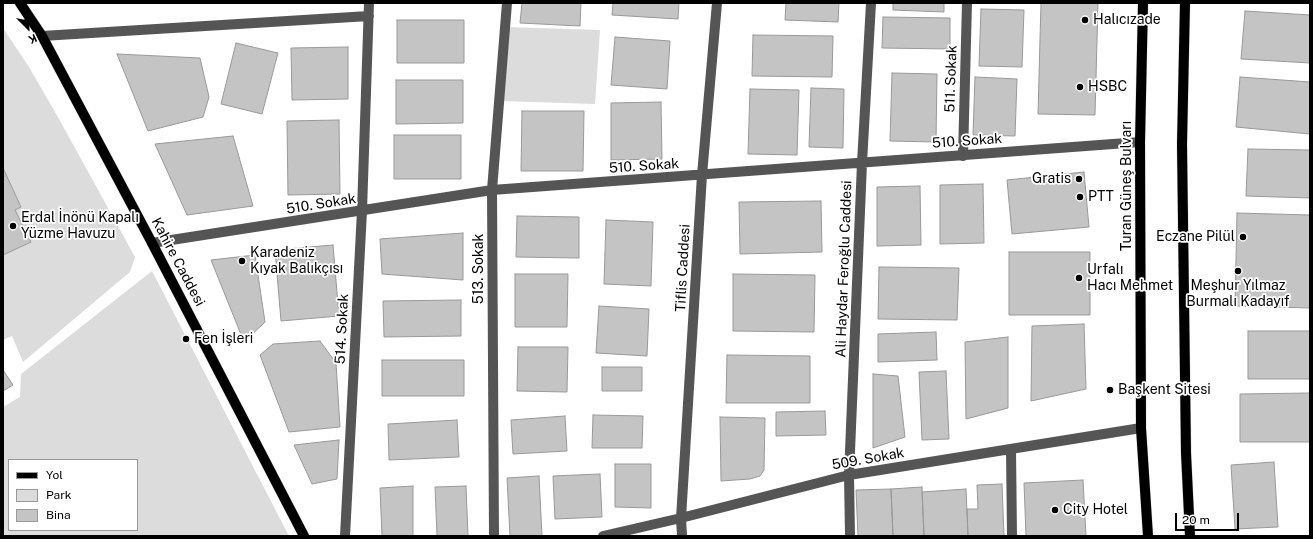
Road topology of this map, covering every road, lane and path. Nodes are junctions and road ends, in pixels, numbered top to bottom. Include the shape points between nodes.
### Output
1 (20, 3) edge
2 (369, 3) edge
3 (507, 3) edge
4 (717, 3) edge
5 (871, 3) edge
6 (968, 3) edge
7 (1143, 3) edge
8 (1185, 3) edge
9 (369, 16) junction
10 (42, 36) junction
11 (1140, 142) junction
12 (963, 156) junction
13 (862, 162) junction
14 (702, 175) junction
15 (492, 190) junction
16 (362, 212) junction
17 (152, 243) junction
18 (1141, 428) junction
19 (1011, 450) junction
20 (849, 475) junction
21 (681, 518) junction
22 (304, 536) edge
23 (345, 536) edge
24 (494, 536) edge
25 (603, 536) edge
26 (682, 536) edge
27 (850, 536) edge
28 (1012, 536) edge
29 (1148, 536) edge
30 (1190, 536) edge

1 - 10 main road, Kahire Caddesi
2 - 9 street, 514. Sokak
3 - 15 street, 513. Sokak
4 - 14 street, Tiflis Caddesi
5 - 13 street, Ali Haydar Feroğlu Caddesi
6 - 12 street, 511. Sokak
7 - 11 main road, Turan Güneş Bulvarı
8 - 30 main road via 1182,144 1186,453
9 - 10 street
9 - 16 street, 514. Sokak
10 - 17 main road, Kahire Caddesi
11 - 12 street, 510. Sokak
11 - 18 main road, Turan Güneş Bulvarı
12 - 13 street, 510. Sokak
13 - 14 street, 510. Sokak
13 - 20 street, Ali Haydar Feroğlu Caddesi
14 - 15 street, 510. Sokak
14 - 21 street, Tiflis Caddesi
15 - 16 street, 510. Sokak
15 - 24 street, 513. Sokak
16 - 17 street, 510. Sokak
16 - 23 street, 514. Sokak
17 - 22 main road, Kahire Caddesi
18 - 19 street, 509. Sokak
18 - 29 main road, Turan Güneş Bulvarı
19 - 20 street, 509. Sokak
19 - 28 street
20 - 21 street, 509. Sokak
20 - 27 street, Ali Haydar Feroğlu Caddesi
21 - 25 street, 509. Sokak
21 - 26 street, Tiflis Caddesi

